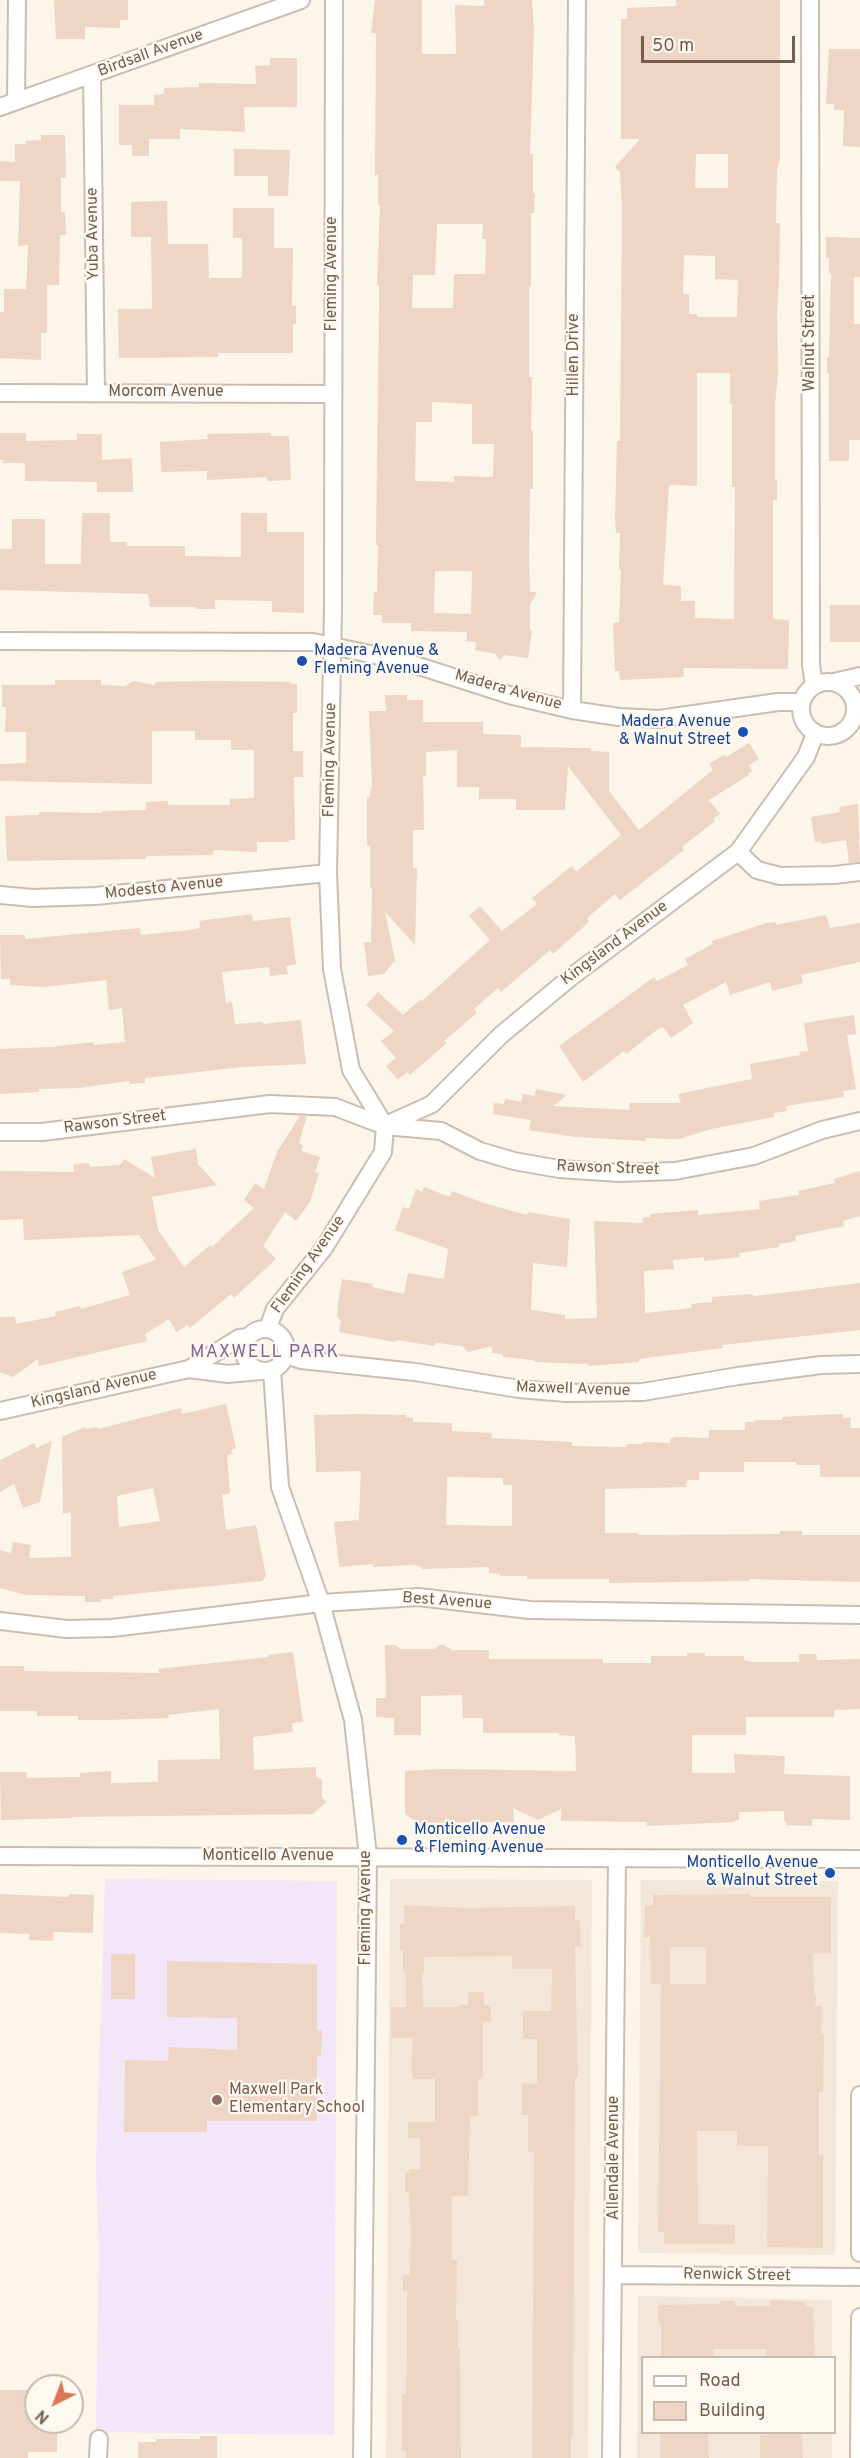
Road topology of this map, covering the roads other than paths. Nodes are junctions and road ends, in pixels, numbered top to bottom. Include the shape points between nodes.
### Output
1 (17, 0) edge
2 (301, 0) edge
3 (334, 0) edge
4 (578, 0) edge
5 (810, 0) edge
6 (92, 75) junction
7 (16, 101) junction
8 (0, 107) edge
9 (0, 393) edge
10 (96, 393) junction
11 (333, 394) junction
12 (0, 641) edge
13 (333, 646) junction
14 (860, 676) edge
15 (834, 682) junction
16 (814, 685) junction
17 (802, 702) junction
18 (572, 710) junction
19 (857, 718) edge
20 (815, 734) junction
21 (738, 852) junction
22 (860, 872) edge
23 (328, 873) junction
24 (0, 895) edge
25 (860, 1121) edge
26 (385, 1126) junction
27 (0, 1132) edge
28 (268, 1328) junction
29 (248, 1337) junction
30 (286, 1355) junction
31 (860, 1364) edge
32 (189, 1369) junction
33 (266, 1370) junction
34 (0, 1411) edge
35 (321, 1603) junction
36 (860, 1615) edge
37 (0, 1621) edge
38 (0, 1856) edge
39 (368, 1856) junction
40 (617, 1858) junction
41 (860, 1859) edge
42 (860, 2095) edge
43 (860, 2253) edge
44 (614, 2275) junction
45 (860, 2277) edge
46 (860, 2317) edge
47 (99, 2439) dead end
48 (98, 2458) edge
49 (362, 2458) edge
50 (611, 2458) edge
51 (859, 2458) edge

1 - 7 street
2 - 6 street, Birdsall Avenue
3 - 11 street, Fleming Avenue
4 - 18 street, Hillen Drive
5 - 16 street, Walnut Street
6 - 7 street, Birdsall Avenue
6 - 10 street, Yuba Avenue
7 - 8 street, Birdsall Avenue
9 - 10 street, Morcom Avenue
10 - 11 street, Morcom Avenue
11 - 13 street, Fleming Avenue
12 - 13 street, Madera Avenue via 313,642
13 - 18 street, Madera Avenue via 403,661 509,695
13 - 23 street, Fleming Avenue
14 - 15 street
15 - 16 street
15 - 19 street via 843,686 855,701
16 - 17 street
17 - 18 street, Madera Avenue via 658,719
17 - 20 street via 801,715
19 - 20 street via 838,736
20 - 21 street, Kingsland Avenue via 806,757
21 - 22 street via 757,870 780,876
21 - 26 street, Kingsland Avenue via 571,977 501,1035 432,1104
23 - 24 street, Modesto Avenue via 95,896
23 - 26 street, Fleming Avenue via 332,969 351,1070
25 - 26 street, Rawson Street via 822,1130 754,1156 675,1171 619,1173 559,1170 514,1161 480,1151 441,1131
26 - 27 street, Rawson Street via 336,1107 270,1104 42,1132
26 - 28 street, Fleming Avenue via 383,1152 324,1248 275,1309
28 - 29 street
28 - 30 street via 282,1336
29 - 32 street, Kingsland Avenue via 239,1338
29 - 33 street via 244,1353 249,1363
30 - 31 street, Maxwell Avenue via 566,1393 643,1392 821,1365
30 - 33 street via 280,1365
32 - 33 street, Kingsland Avenue via 228,1374
32 - 34 street, Kingsland Avenue
33 - 35 street, Fleming Avenue via 280,1487
35 - 36 street, Best Avenue via 418,1597 530,1610
35 - 37 street, Best Avenue via 112,1628 67,1629
35 - 39 street, Fleming Avenue via 353,1720
38 - 39 street, Monticello Avenue
39 - 40 street, Monticello Avenue
39 - 49 street, Fleming Avenue
40 - 41 street, Monticello Avenue
40 - 44 street, Allendale Avenue
42 - 43 street
44 - 45 street, Renwick Street
44 - 50 street, Allendale Avenue
46 - 51 street
47 - 48 street

